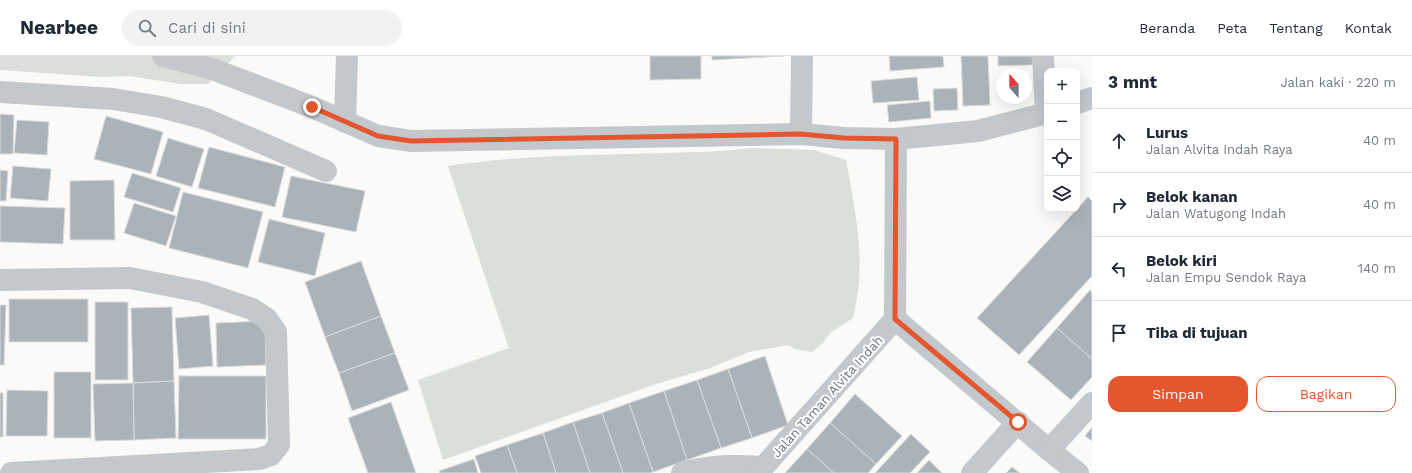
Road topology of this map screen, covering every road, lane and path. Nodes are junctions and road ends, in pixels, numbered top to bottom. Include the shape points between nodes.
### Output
1 (163, 56) edge
2 (347, 56) edge
3 (802, 56) edge
4 (1044, 56) edge
5 (0, 92) edge
6 (1092, 98) edge
7 (1080, 102) edge
8 (1047, 104) edge
9 (1044, 114) edge
10 (345, 122) junction
11 (800, 134) junction
12 (896, 139) junction
13 (326, 171) dead end
14 (0, 280) edge
15 (895, 319) junction
16 (1092, 403) edge
17 (1018, 422) junction
18 (1049, 450) junction
19 (761, 470) edge
20 (90, 471) edge
21 (11, 473) edge
22 (682, 473) edge
23 (972, 473) edge
24 (1078, 473) edge

1 - 10 street via 214,70
2 - 10 street
3 - 11 street
4 - 8 street
5 - 13 street via 113,99 161,107 206,119
6 - 7 street
9 - 12 street via 978,131
10 - 11 street via 378,136 411,141
11 - 12 street
12 - 15 street
14 - 20 street via 130,278 202,292 252,309 267,319 276,332 279,445 271,455 259,459
15 - 17 street
15 - 19 street, Jalan Taman Alvita Indah
16 - 18 street
17 - 18 street
17 - 23 street
18 - 24 street
19 - 22 street via 731,465 710,466
20 - 21 street

